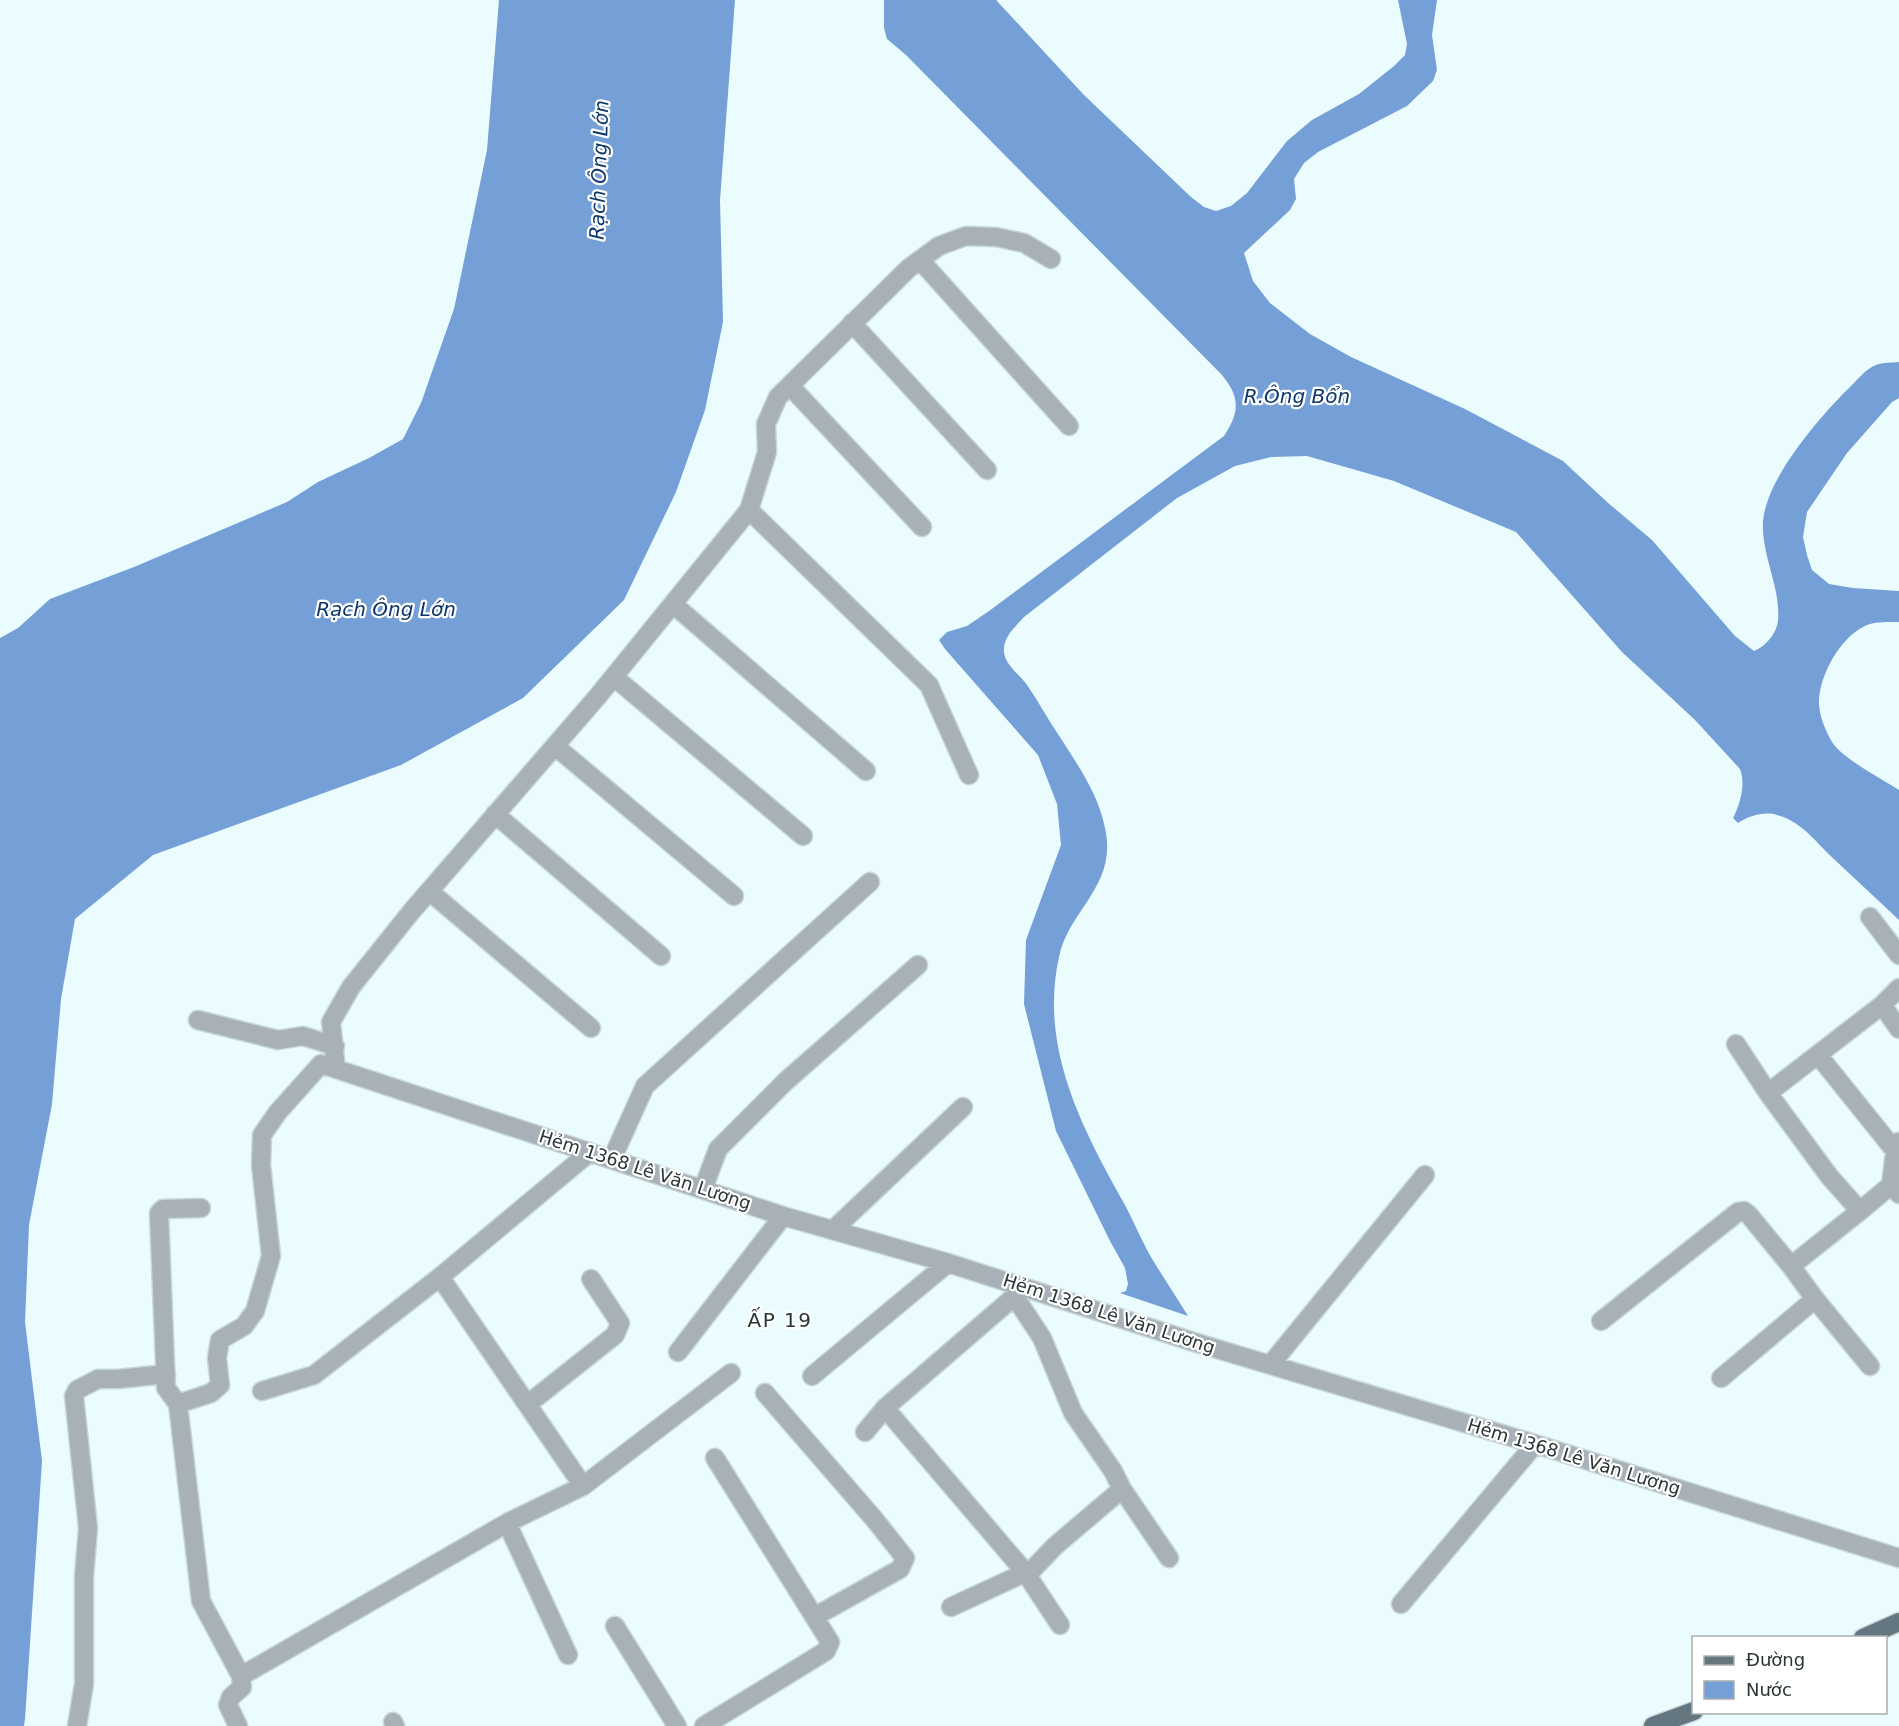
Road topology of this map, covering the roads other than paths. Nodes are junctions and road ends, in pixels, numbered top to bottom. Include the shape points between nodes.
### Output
1 (1051, 259) dead end
2 (920, 260) junction
3 (852, 323) junction
4 (790, 386) junction
5 (1069, 426) dead end
6 (987, 470) dead end
7 (749, 510) junction
8 (922, 527) dead end
9 (673, 604) junction
10 (614, 677) junction
11 (555, 746) junction
12 (866, 771) dead end
13 (969, 775) dead end
14 (495, 814) junction
15 (803, 836) dead end
16 (870, 882) dead end
17 (429, 891) junction
18 (734, 896) dead end
19 (1870, 916) dead end
20 (1899, 955) edge
21 (661, 956) dead end
22 (918, 965) dead end
23 (1899, 988) edge
24 (1882, 1005) junction
25 (198, 1020) dead end
26 (591, 1028) dead end
27 (1899, 1029) edge
28 (1736, 1044) dead end
29 (335, 1046) junction
30 (1818, 1055) junction
31 (329, 1067) junction
32 (1768, 1093) junction
33 (963, 1107) dead end
34 (1898, 1147) edge
35 (590, 1152) junction
36 (612, 1159) junction
37 (1425, 1175) dead end
38 (703, 1189) junction
39 (1895, 1190) edge
40 (201, 1208) dead end
41 (1860, 1211) junction
42 (783, 1216) junction
43 (834, 1229) junction
44 (948, 1263) junction
45 (1791, 1266) junction
46 (440, 1277) junction
47 (591, 1280) dead end
48 (1020, 1292) junction
49 (1815, 1299) junction
50 (1601, 1321) dead end
51 (678, 1352) dead end
52 (1271, 1364) junction
53 (1870, 1366) dead end
54 (731, 1373) dead end
55 (166, 1374) junction
56 (812, 1376) dead end
57 (1721, 1378) dead end
58 (262, 1390) dead end
59 (765, 1393) dead end
60 (178, 1404) junction
61 (528, 1404) junction
62 (885, 1408) junction
63 (865, 1432) dead end
64 (1535, 1444) junction
65 (715, 1458) dead end
66 (583, 1486) junction
67 (1122, 1489) junction
68 (507, 1523) junction
69 (1169, 1558) dead end
70 (1899, 1558) edge
71 (1025, 1572) junction
72 (1401, 1604) dead end
73 (951, 1607) dead end
74 (814, 1617) junction
75 (1899, 1622) edge
76 (1060, 1625) dead end
77 (615, 1626) dead end
78 (1868, 1636) edge
79 (568, 1655) dead end
80 (241, 1676) junction
81 (1692, 1712) edge
82 (722, 1721) edge
83 (77, 1726) edge
84 (238, 1726) edge
85 (678, 1726) edge
86 (704, 1726) edge
87 (1653, 1726) edge

1 - 2 street via 1024,243 996,237 966,237 939,246
2 - 3 street
2 - 5 street
3 - 4 street
3 - 6 street
4 - 7 street via 778,397 766,424 767,452
4 - 8 street
7 - 9 street
7 - 13 street via 929,685
9 - 10 street
9 - 12 street
10 - 11 street
10 - 15 street
11 - 14 street
11 - 18 street
14 - 17 street
14 - 21 street
16 - 36 street via 645,1086
17 - 26 street
17 - 29 street via 351,987 331,1022
19 - 20 street
22 - 38 street via 786,1081 718,1149
23 - 24 street
24 - 27 street
24 - 30 street
25 - 29 street via 278,1040 303,1036
28 - 32 street
29 - 31 street
30 - 32 street
30 - 34 street
31 - 35 street, Hẻm 1368 Lê Văn Lương
31 - 60 street via 305,1081 262,1135 261,1165 271,1256 255,1311 244,1326 220,1340 220,1385 211,1393
32 - 41 street
33 - 43 street
34 - 39 street
35 - 36 street, Hẻm 1368 Lê Văn Lương
35 - 46 street
36 - 38 street, Hẻm 1368 Lê Văn Lương
37 - 52 street
38 - 42 street, Hẻm 1368 Lê Văn Lương
39 - 41 street
40 - 55 street via 163,1209 159,1213
41 - 45 street
42 - 43 street, Hẻm 1368 Lê Văn Lương
42 - 51 street
43 - 44 street, Hẻm 1368 Lê Văn Lương
44 - 48 street, Hẻm 1368 Lê Văn Lương
44 - 56 street
45 - 49 street
45 - 50 street via 1749,1215 1738,1212
46 - 58 street via 314,1375
46 - 61 street
47 - 61 street via 620,1323 615,1335
48 - 52 street, Hẻm 1368 Lê Văn Lương
48 - 62 street
48 - 67 street via 1073,1413
49 - 53 street
49 - 57 street
52 - 64 street, Hẻm 1368 Lê Văn Lương
54 - 66 street
55 - 60 street via 166,1388
55 - 83 street via 98,1379 74,1396 88,1528 84,1684
59 - 74 street via 906,1558 900,1569
60 - 80 street via 201,1601
61 - 66 street
62 - 63 street
62 - 71 street
64 - 70 street, Hẻm 1368 Lê Văn Lương
64 - 72 street
65 - 74 street
66 - 68 street
67 - 69 street
67 - 71 street
68 - 79 street
68 - 80 street
71 - 73 street
71 - 76 street
74 - 82 street via 830,1642 826,1651
75 - 78 main road
77 - 85 street
80 - 84 street via 242,1687 228,1705
81 - 87 main road
82 - 86 street

